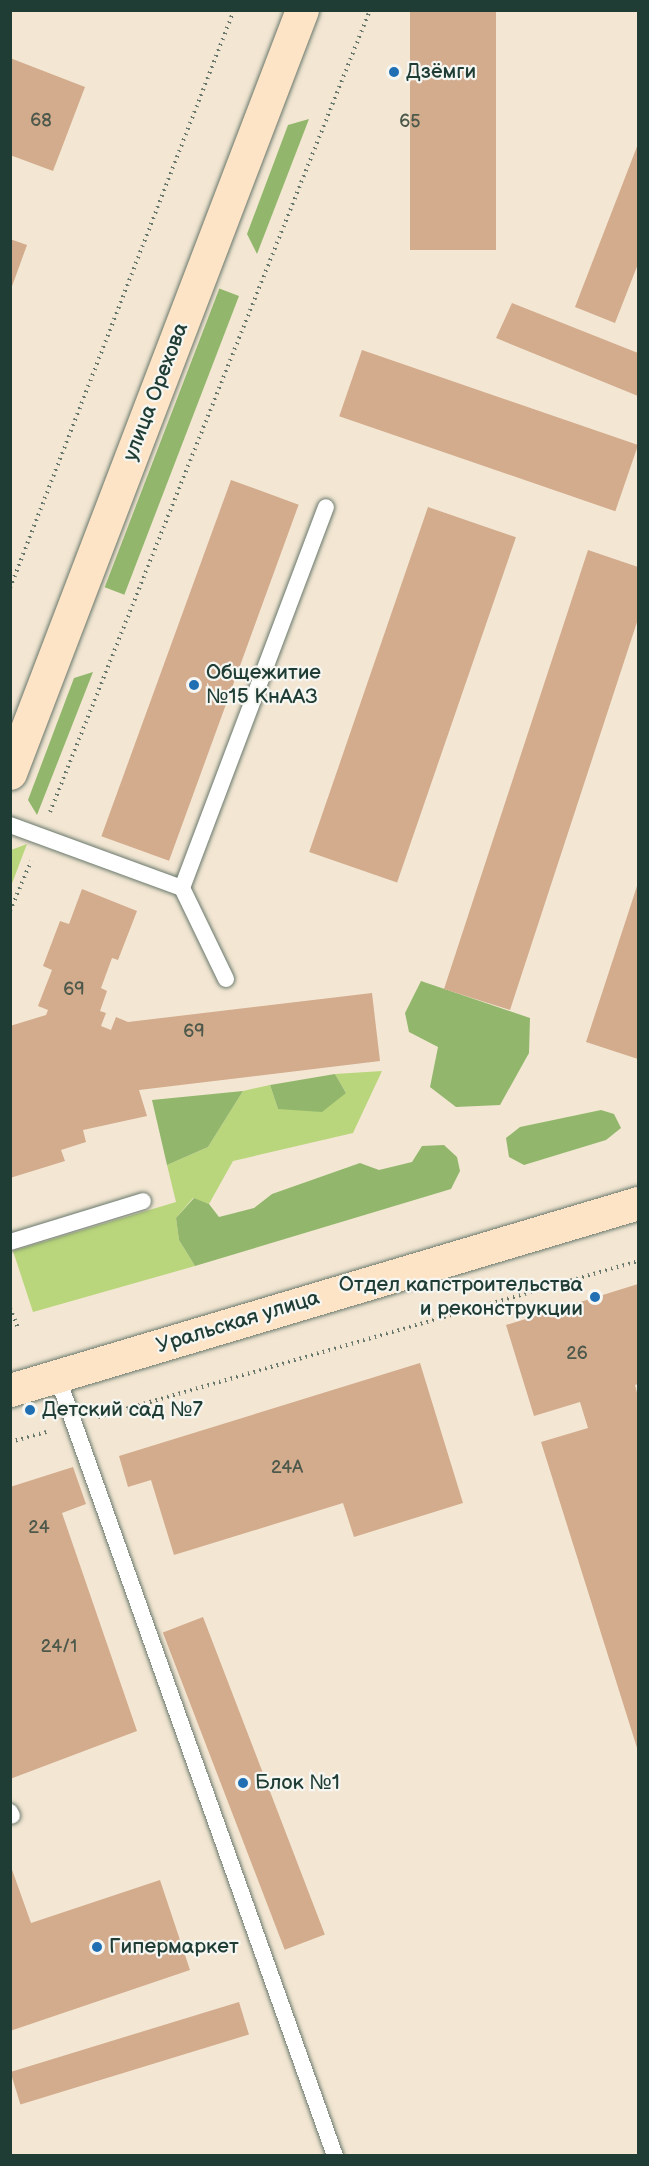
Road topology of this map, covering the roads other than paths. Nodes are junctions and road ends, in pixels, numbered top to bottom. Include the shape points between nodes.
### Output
1 (302, 10) edge
2 (326, 507) dead end
3 (10, 773) edge
4 (10, 825) edge
5 (182, 888) junction
6 (226, 979) dead end
7 (143, 1201) dead end
8 (639, 1203) edge
9 (10, 1242) edge
10 (57, 1376) junction
11 (10, 1390) edge
12 (335, 2156) edge

1 - 3 street, улица Орехова
2 - 5 lane
4 - 5 lane
5 - 6 lane
7 - 9 lane
8 - 10 street, Уральская улица
10 - 11 street, Уральская улица
10 - 12 lane

